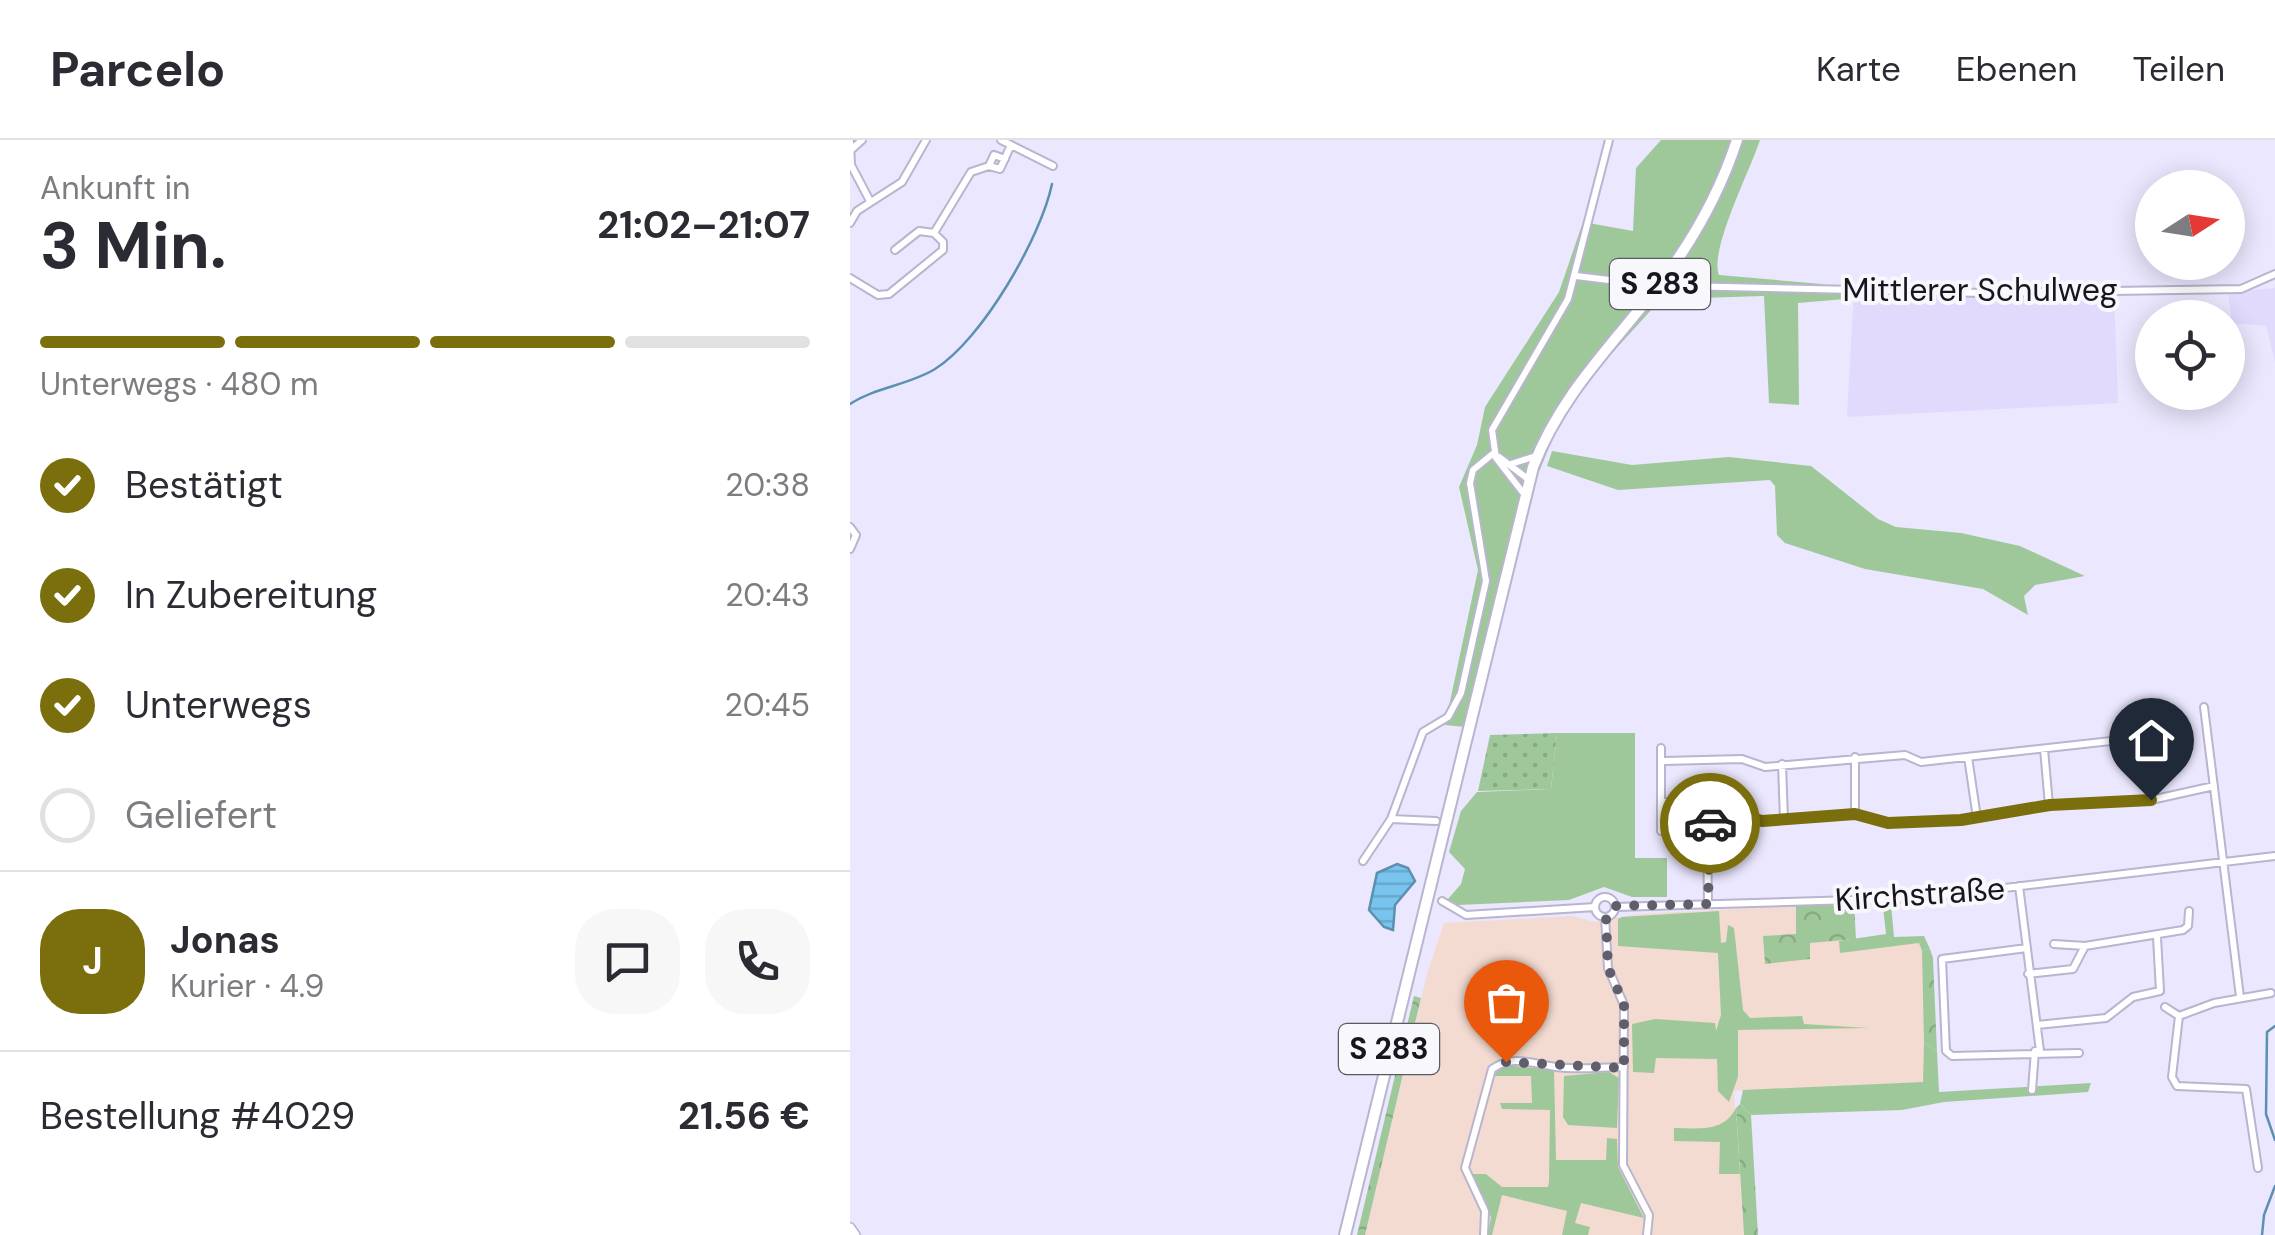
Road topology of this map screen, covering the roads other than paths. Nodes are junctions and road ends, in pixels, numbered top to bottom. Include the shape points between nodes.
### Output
1 (862, 140) edge
2 (926, 140) edge
3 (1001, 140) edge
4 (1609, 140) edge
5 (1737, 140) edge
6 (851, 146) edge
7 (1010, 146) junction
8 (1053, 166) dead end
9 (870, 202) junction
10 (850, 223) edge
11 (934, 233) junction
12 (894, 250) dead end
13 (2275, 274) edge
14 (1576, 276) junction
15 (850, 278) edge
16 (1495, 452) junction
17 (1537, 456) junction
18 (1506, 463) junction
19 (1514, 477) junction
20 (1528, 480) junction
21 (1524, 494) junction
22 (850, 527) edge
23 (850, 549) edge
24 (2204, 707) dead end
25 (1661, 748) dead end
26 (2044, 749) junction
27 (1855, 757) junction
28 (1968, 757) junction
29 (1664, 760) junction
30 (1782, 764) junction
31 (2214, 786) junction
32 (2151, 800) junction
33 (1662, 802) junction
34 (2050, 805) junction
35 (1855, 814) junction
36 (1978, 818) junction
37 (1392, 819) junction
38 (1784, 820) junction
39 (1436, 821) dead end
40 (1711, 822) junction
41 (1661, 831) dead end
42 (2275, 856) edge
43 (1363, 861) dead end
44 (2224, 862) junction
45 (2020, 886) junction
46 (1442, 901) dead end
47 (1708, 904) junction
48 (1615, 906) junction
49 (1595, 907) junction
50 (2189, 911) dead end
51 (1606, 917) junction
52 (2157, 937) junction
53 (2054, 944) dead end
54 (2085, 946) junction
55 (2026, 948) junction
56 (2028, 974) junction
57 (2271, 993) dead end
58 (2240, 997) junction
59 (2165, 1006) dead end
60 (2179, 1016) junction
61 (2038, 1025) junction
62 (2038, 1051) junction
63 (2079, 1052) dead end
64 (1624, 1068) junction
65 (2032, 1090) dead end
66 (2258, 1168) dead end
67 (850, 1228) edge
68 (855, 1235) edge
69 (1344, 1235) edge
70 (1484, 1235) edge
71 (1647, 1235) edge

1 - 6 street
2 - 9 street via 902,182
3 - 7 street
4 - 14 street
5 - 17 main road, S 283 via 1686,246 1584,373
6 - 9 street via 853,171
7 - 8 street
7 - 11 street via 1000,170 972,172
9 - 10 street
11 - 12 street via 920,232
11 - 15 street via 942,250 890,294 878,295
13 - 14 street, Mittlerer Schulweg, bridge via 2241,289 1984,293 1679,286
14 - 16 street via 1562,312 1496,418
16 - 18 street
16 - 19 street
16 - 37 street via 1473,470 1470,483 1486,581 1460,693 1448,717 1424,732
17 - 18 street
17 - 20 main road, S 283
18 - 20 street
19 - 20 street
19 - 21 street
20 - 21 main road, S 283
21 - 69 main road, S 283
22 - 23 street via 856,535
24 - 31 street
25 - 29 street
26 - 28 street
26 - 32 street via 2147,737
26 - 34 street
27 - 28 street
27 - 30 street
27 - 35 street
28 - 36 street
29 - 30 street
29 - 33 street
30 - 38 street
31 - 32 street
31 - 44 street
32 - 34 street
33 - 40 street via 1685,802
33 - 41 street
34 - 36 street
35 - 36 street via 1888,823
35 - 38 street
37 - 39 street
37 - 43 street
38 - 40 street via 1736,814
40 - 47 street
42 - 44 street, Kirchstraße
44 - 45 street, Kirchstraße
44 - 58 street
45 - 47 street, Kirchstraße via 1920,898
45 - 55 street
46 - 49 street, Kirchstraße via 1466,915
47 - 48 street, Kirchstraße
48 - 49 street, Kirchstraße via 1605,897
48 - 51 street
49 - 51 street
50 - 52 street via 2188,926
51 - 64 street via 1608,968 1624,1004
52 - 54 street
52 - 61 street via 2160,991 2133,997 2106,1018
53 - 54 street
54 - 56 street via 2073,969
55 - 56 street
55 - 62 street via 1942,959 1946,1052
56 - 61 street
57 - 58 street
58 - 60 street
59 - 60 street
60 - 66 street via 2173,1083 2246,1089
61 - 62 street
62 - 63 street
62 - 65 street
64 - 70 street via 1528,1060 1492,1068 1465,1168 1485,1211
64 - 71 street via 1623,1165 1648,1215
67 - 68 main road

